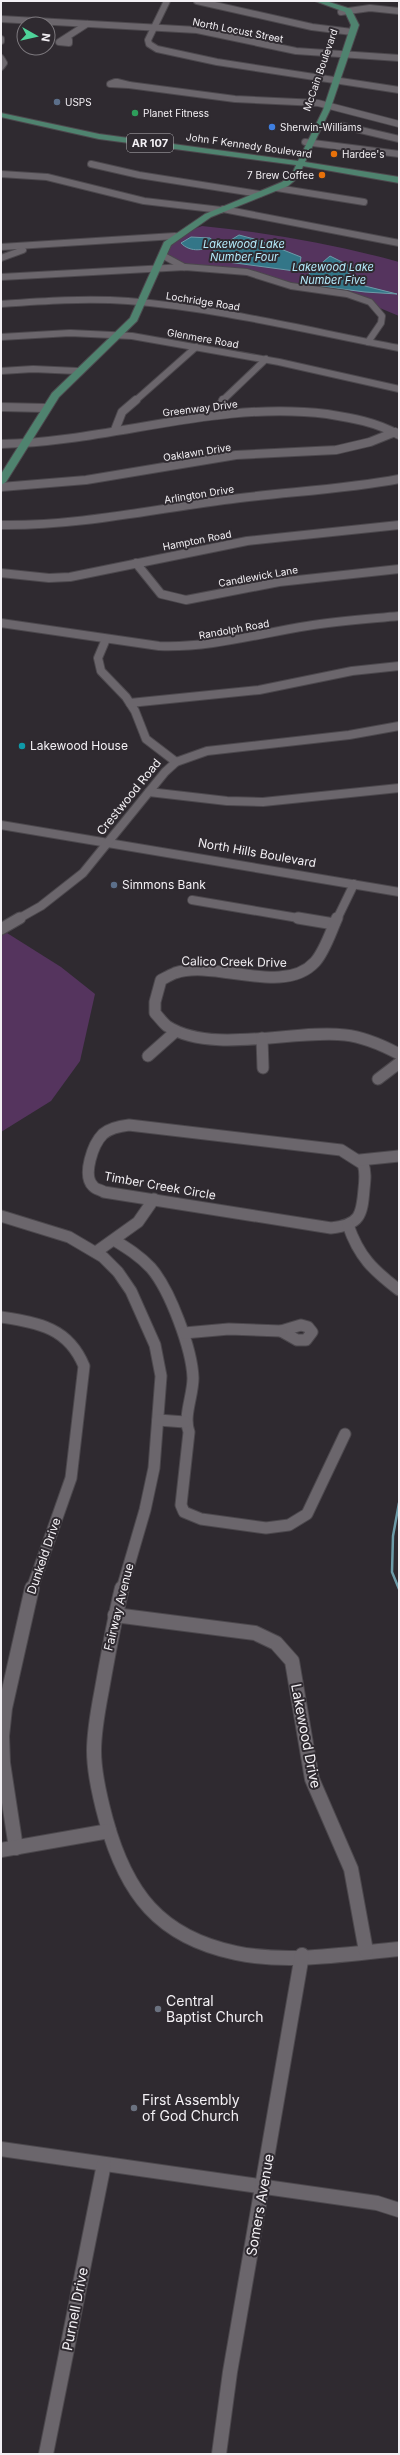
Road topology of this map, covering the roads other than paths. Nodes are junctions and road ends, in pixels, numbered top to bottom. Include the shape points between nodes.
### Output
1 (167, 1) edge
2 (197, 1) edge
3 (307, 1) edge
4 (319, 1) edge
5 (344, 11) junction
6 (399, 11) edge
7 (1, 19) edge
8 (87, 24) junction
9 (154, 28) junction
10 (349, 32) junction
11 (64, 40) dead end
12 (341, 55) junction
13 (1, 58) edge
14 (399, 58) edge
15 (1, 68) edge
16 (334, 78) junction
17 (129, 85) dead end
18 (399, 90) edge
19 (324, 104) junction
20 (1, 115) edge
21 (373, 117) junction
22 (399, 124) edge
23 (339, 125) dead end
24 (354, 129) junction
25 (399, 139) edge
26 (308, 144) junction
27 (399, 154) edge
28 (300, 163) junction
29 (92, 164) dead end
30 (1, 174) edge
31 (399, 180) edge
32 (277, 188) junction
33 (259, 194) junction
34 (364, 202) dead end
35 (222, 209) junction
36 (175, 236) junction
37 (399, 243) edge
38 (167, 244) junction
39 (11, 246) junction
40 (1, 248) edge
41 (17, 252) junction
42 (162, 255) junction
43 (1, 258) edge
44 (185, 267) junction
45 (155, 270) junction
46 (1, 277) edge
47 (142, 302) junction
48 (1, 304) edge
49 (119, 335) junction
50 (1, 337) edge
51 (368, 342) junction
52 (196, 347) junction
53 (399, 348) edge
54 (266, 359) junction
55 (1, 371) edge
56 (77, 371) junction
57 (399, 389) edge
58 (1, 407) edge
59 (46, 408) junction
60 (217, 415) junction
61 (115, 430) junction
62 (397, 433) edge
63 (25, 443) junction
64 (1, 444) edge
65 (399, 479) edge
66 (1, 482) edge
67 (1, 487) edge
68 (1, 525) edge
69 (399, 525) edge
70 (136, 564) junction
71 (399, 569) edge
72 (1, 573) edge
73 (399, 616) edge
74 (1, 623) edge
75 (106, 638) junction
76 (399, 666) edge
77 (130, 703) junction
78 (399, 726) edge
79 (176, 762) junction
80 (399, 788) edge
81 (149, 792) junction
82 (1, 818) edge
83 (1, 825) edge
84 (110, 842) junction
85 (354, 884) junction
86 (399, 892) edge
87 (192, 900) dead end
88 (334, 924) junction
89 (1, 929) edge
90 (175, 1032) junction
91 (262, 1038) junction
92 (399, 1054) edge
93 (148, 1056) dead end
94 (399, 1063) edge
95 (263, 1068) dead end
96 (378, 1079) dead end
97 (399, 1156) edge
98 (360, 1160) junction
99 (154, 1199) junction
100 (1, 1216) edge
101 (348, 1225) junction
102 (114, 1240) junction
103 (96, 1252) junction
104 (399, 1290) edge
105 (1, 1317) edge
106 (281, 1331) dead end
107 (184, 1333) junction
108 (158, 1420) junction
109 (185, 1422) junction
110 (345, 1434) dead end
111 (115, 1615) junction
112 (109, 1831) junction
113 (16, 1848) junction
114 (1, 1850) edge
115 (392, 1950) edge
116 (366, 1951) junction
117 (302, 1955) junction
118 (1, 2149) edge
119 (104, 2164) junction
120 (263, 2187) junction
121 (399, 2210) edge
122 (46, 2454) edge
123 (219, 2454) edge

1 - 9 street
2 - 10 street via 301,27
3 - 5 main road
4 - 5 main road
5 - 6 street via 370,8
5 - 10 main road, McCain Boulevard via 354,20
7 - 8 street, North Locust Street
8 - 9 street, North Locust Street
8 - 11 street
9 - 12 street, North Locust Street via 202,31 286,49
9 - 16 street via 148,42 156,49 287,73
10 - 12 main road, McCain Boulevard
12 - 14 street, North Locust Street
12 - 16 main road, McCain Boulevard
13 - 15 street via 4,63
16 - 18 street
16 - 19 main road, McCain Boulevard
17 - 19 street via 235,99
19 - 21 street
19 - 26 main road, McCain Boulevard
20 - 28 main road, John F Kennedy Boulevard / AR 107 via 85,135
21 - 22 street
21 - 24 street
23 - 24 street
24 - 25 street
26 - 27 street
26 - 28 main road, McCain Boulevard
28 - 31 main road, John F Kennedy Boulevard / AR 107
28 - 32 main road, McCain Boulevard via 294,178
29 - 33 street via 139,175
30 - 35 street via 47,177 137,200
32 - 33 main road, McCain Boulevard
32 - 34 street
33 - 35 main road, McCain Boulevard
35 - 36 main road, McCain Boulevard
35 - 37 street
36 - 38 main road, McCain Boulevard
36 - 39 street
38 - 41 street via 140,243
38 - 42 main road
39 - 40 street
39 - 41 street
41 - 43 street
42 - 44 street
42 - 45 main road
44 - 45 street
44 - 51 street via 247,272 290,286 360,297 375,306 382,316 381,323
45 - 46 street
45 - 47 main road
47 - 48 street, Lochridge Road via 79,300
47 - 49 main road via 134,318
47 - 51 street, Lochridge Road via 280,324
49 - 50 street, Glenmere Road via 70,333
49 - 52 street, Glenmere Road
49 - 56 main road
51 - 53 street, Lochridge Road
52 - 54 street, Glenmere Road
52 - 61 street via 125,409 118,419
54 - 57 street, Glenmere Road
54 - 60 street via 223,400
55 - 56 street via 33,368
56 - 59 main road
58 - 59 street
59 - 63 main road
60 - 61 street, Greenway Drive
60 - 62 street, Greenway Drive via 273,411 316,412 365,421
61 - 63 street, Greenway Drive
62 - 67 street, Oaklawn Drive via 336,450 236,455 80,481
63 - 64 street, Greenway Drive
63 - 66 main road
65 - 68 street, Arlington Drive via 339,490 224,500 83,523 51,526
69 - 70 street, Hampton Road via 247,542
70 - 71 street, Candlewick Lane via 161,594 186,600 279,582
70 - 72 street, Hampton Road via 58,578
73 - 75 street, Randolph Road via 307,626 197,647 159,646
74 - 75 street, Randolph Road
75 - 77 street via 99,654 99,667
76 - 77 street via 352,671 259,690
77 - 79 street via 146,739
78 - 79 street, Crestwood Road via 349,735 207,751
79 - 81 street, Crestwood Road
80 - 81 street via 263,802 227,801
81 - 84 street, Crestwood Road
82 - 84 street, North Hills Boulevard via 95,835
83 - 84 street, North Hills Boulevard via 97,842
84 - 85 street, North Hills Boulevard
84 - 89 street, Crestwood Road via 83,874 58,894
85 - 86 street, North Hills Boulevard
85 - 88 street, Calico Creek Drive
87 - 88 street
88 - 90 street, Calico Creek Drive via 313,966 297,975 281,977 208,972 165,976 161,980 154,1009 157,1017
90 - 91 street via 208,1037
90 - 93 street
91 - 92 street via 347,1035 369,1040
91 - 95 street
94 - 96 street
97 - 98 street
98 - 99 street, Timber Creek Circle via 341,1150 324,1147 129,1125 103,1132 98,1139 88,1176 93,1186 104,1192
98 - 101 street via 365,1176 363,1210 358,1219
99 - 101 street, Timber Creek Circle via 326,1227
99 - 102 street via 138,1222
100 - 103 street, Fairway Avenue via 62,1233
101 - 104 street via 361,1258
102 - 103 street
102 - 107 street via 131,1250 151,1268 162,1284
103 - 108 street, Fairway Avenue via 115,1268 129,1285 156,1344 161,1376
105 - 113 street, Dunkeld Drive via 41,1325 64,1335 81,1354 84,1372 71,1478 34,1578 5,1708 3,1763
106 - 107 street via 229,1329
107 - 109 street via 193,1372 191,1406
108 - 109 street
108 - 111 street, Fairway Avenue via 148,1498
109 - 110 street via 189,1432 181,1505 184,1512 200,1519 266,1528 288,1526 307,1514
111 - 112 street, Fairway Avenue via 95,1734 96,1775
111 - 116 street, Lakewood Drive via 255,1633 274,1640 286,1650 292,1661 312,1779 318,1798 347,1859
112 - 113 street
112 - 117 street, Fairway Avenue via 120,1868 135,1895 154,1914 178,1932 204,1944 237,1954
113 - 114 street
115 - 116 street
116 - 117 street
117 - 120 street, Somers Avenue
118 - 119 street
119 - 120 street
119 - 122 street, Purnell Drive
120 - 121 street via 377,2204
120 - 123 street, Somers Avenue via 230,2372

